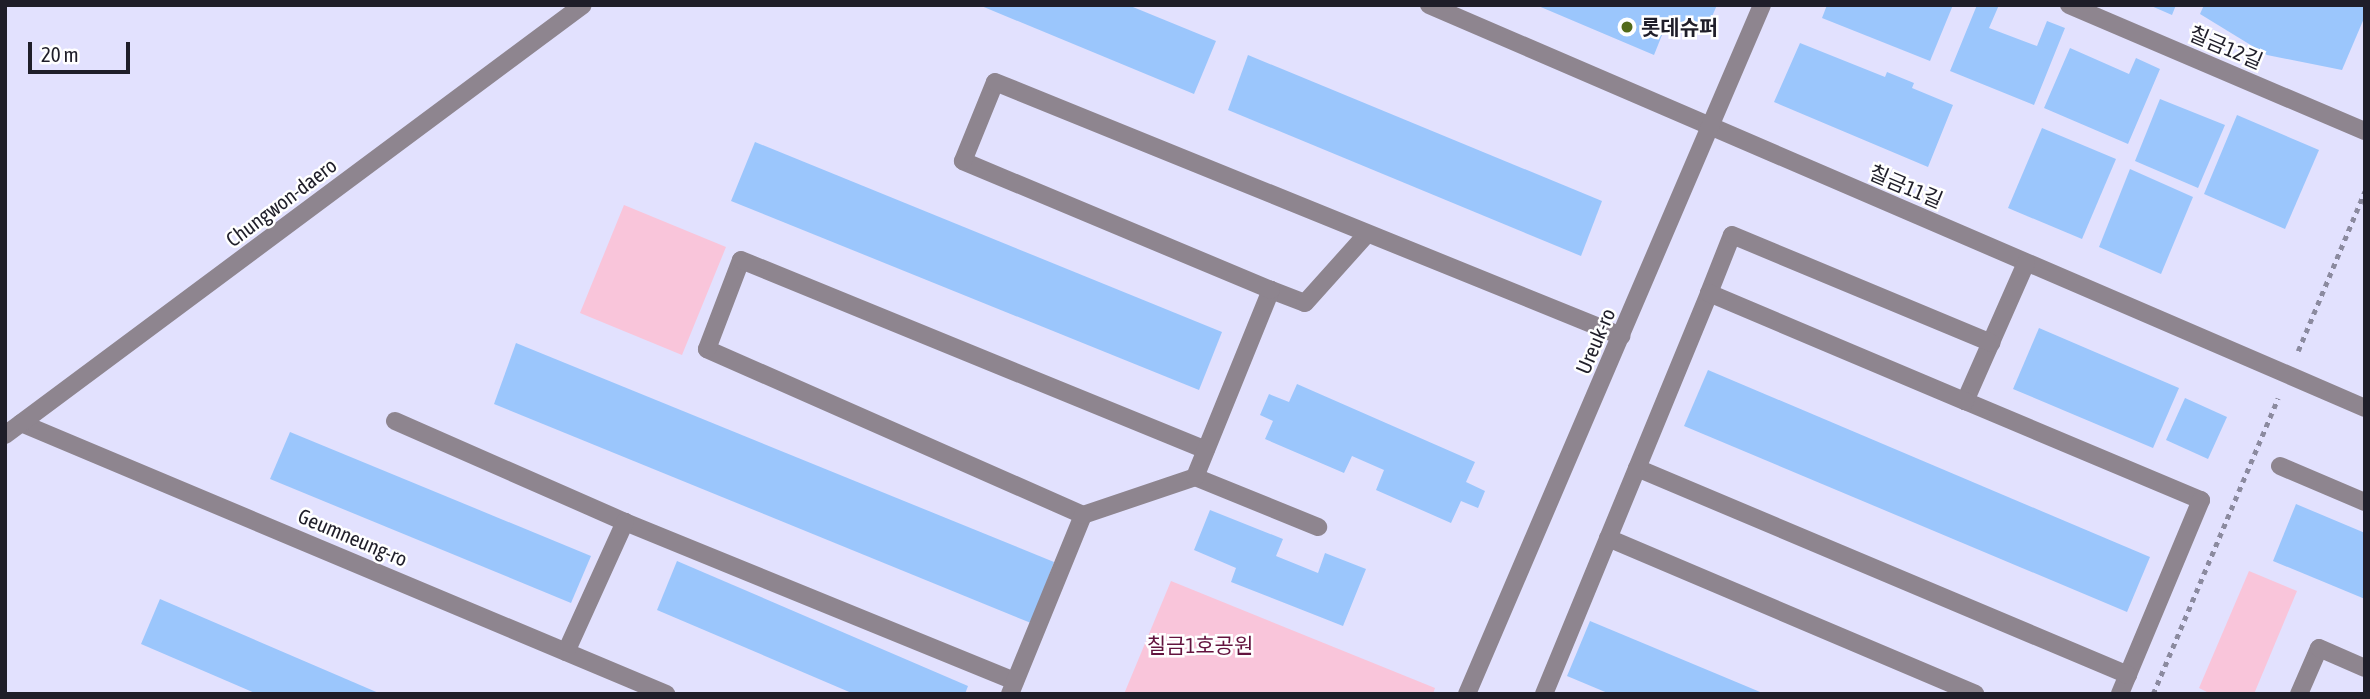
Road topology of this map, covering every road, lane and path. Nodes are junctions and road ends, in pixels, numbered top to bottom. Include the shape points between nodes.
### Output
1 (583, 5) edge
2 (1429, 5) edge
3 (1762, 5) edge
4 (2069, 5) edge
5 (1710, 128) junction
6 (2365, 131) edge
7 (2365, 191) edge
8 (1367, 234) junction
9 (2026, 263) junction
10 (1271, 290) junction
11 (1709, 293) junction
12 (1621, 336) junction
13 (1991, 343) junction
14 (2287, 375) junction
15 (1965, 401) junction
16 (2365, 408) edge
17 (395, 421) dead end
18 (21, 423) junction
19 (5, 435) edge
20 (1206, 450) junction
21 (2280, 466) dead end
22 (1637, 468) junction
23 (1195, 477) junction
24 (2365, 502) edge
25 (1083, 515) junction
26 (625, 522) junction
27 (1318, 527) dead end
28 (1608, 538) junction
29 (566, 652) junction
30 (2365, 668) edge
31 (2128, 676) junction
32 (1012, 687) edge
33 (666, 694) edge
34 (1467, 694) edge
35 (1544, 694) edge
36 (1975, 694) edge
37 (2120, 694) edge
38 (2153, 694) edge
39 (2299, 694) edge

1 - 18 street, Chungwon-daero
2 - 5 street, 칠금11길
3 - 5 street, Ureuk-ro
4 - 6 street, 칠금12길
5 - 9 street, 칠금11길
5 - 12 street, Ureuk-ro
7 - 14 path
8 - 10 street via 1306,303
8 - 10 street via 995,82 963,161
8 - 12 street
9 - 13 street
9 - 14 street, 칠금11길
10 - 20 street
11 - 13 street via 1732,235
11 - 15 street
11 - 22 street
12 - 34 street, Ureuk-ro
13 - 15 street
14 - 16 street, 칠금11길
14 - 38 path
15 - 31 street via 2201,500
17 - 26 street
18 - 19 street, Chungwon-daero
18 - 29 street, Geumneung-ro
20 - 23 street
20 - 25 street via 741,260 707,349
21 - 24 street
22 - 28 street
22 - 31 street
23 - 25 street
23 - 27 street
25 - 32 street
26 - 29 street
26 - 32 street
28 - 35 street
28 - 36 street
29 - 33 street, Geumneung-ro
30 - 39 street via 2319,648
31 - 37 street

